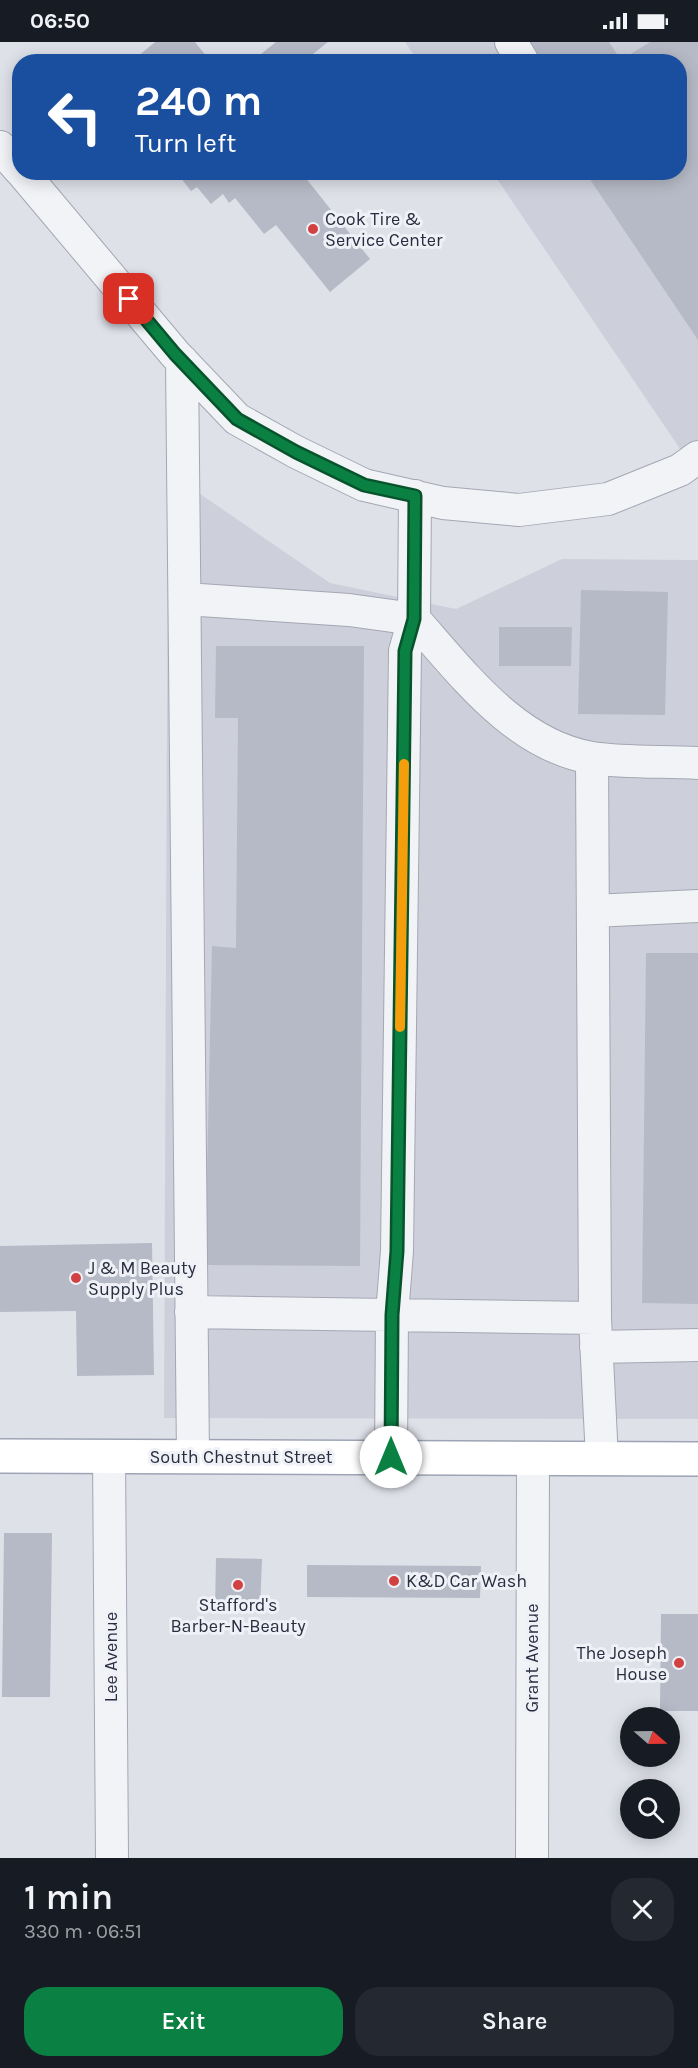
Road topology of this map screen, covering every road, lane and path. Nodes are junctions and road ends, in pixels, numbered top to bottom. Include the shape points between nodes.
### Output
1 (0, 147) edge
2 (12, 161) edge
3 (29, 180) edge
4 (182, 361) junction
5 (698, 457) edge
6 (415, 496) junction
7 (185, 600) junction
8 (414, 619) junction
9 (592, 758) junction
10 (698, 763) edge
11 (698, 906) edge
12 (593, 911) junction
13 (191, 1312) junction
14 (392, 1315) junction
15 (596, 1332) junction
16 (698, 1345) edge
17 (0, 1456) edge
18 (109, 1456) junction
19 (193, 1456) junction
20 (391, 1457) junction
21 (533, 1458) junction
22 (602, 1459) junction
23 (698, 1459) edge
24 (112, 1858) edge
25 (532, 1858) edge

1 - 2 street
3 - 4 street
4 - 6 street via 237,419 364,485
4 - 7 street
5 - 6 street via 680,470 608,499 519,510 443,503
6 - 8 street
7 - 8 street via 350,610
7 - 13 street
8 - 9 street via 480,693 524,729 555,747
8 - 14 street via 405,651 397,1251
9 - 10 street
9 - 12 street
11 - 12 street
12 - 15 street
13 - 14 street
13 - 19 street
14 - 15 street
14 - 20 street
15 - 16 street
15 - 22 street
17 - 18 main road, South Chestnut Street
18 - 19 main road, South Chestnut Street
18 - 24 street, Lee Avenue
19 - 20 main road, South Chestnut Street
20 - 21 main road, South Chestnut Street
21 - 22 main road, South Chestnut Street
21 - 25 street, Grant Avenue
22 - 23 main road, South Chestnut Street

